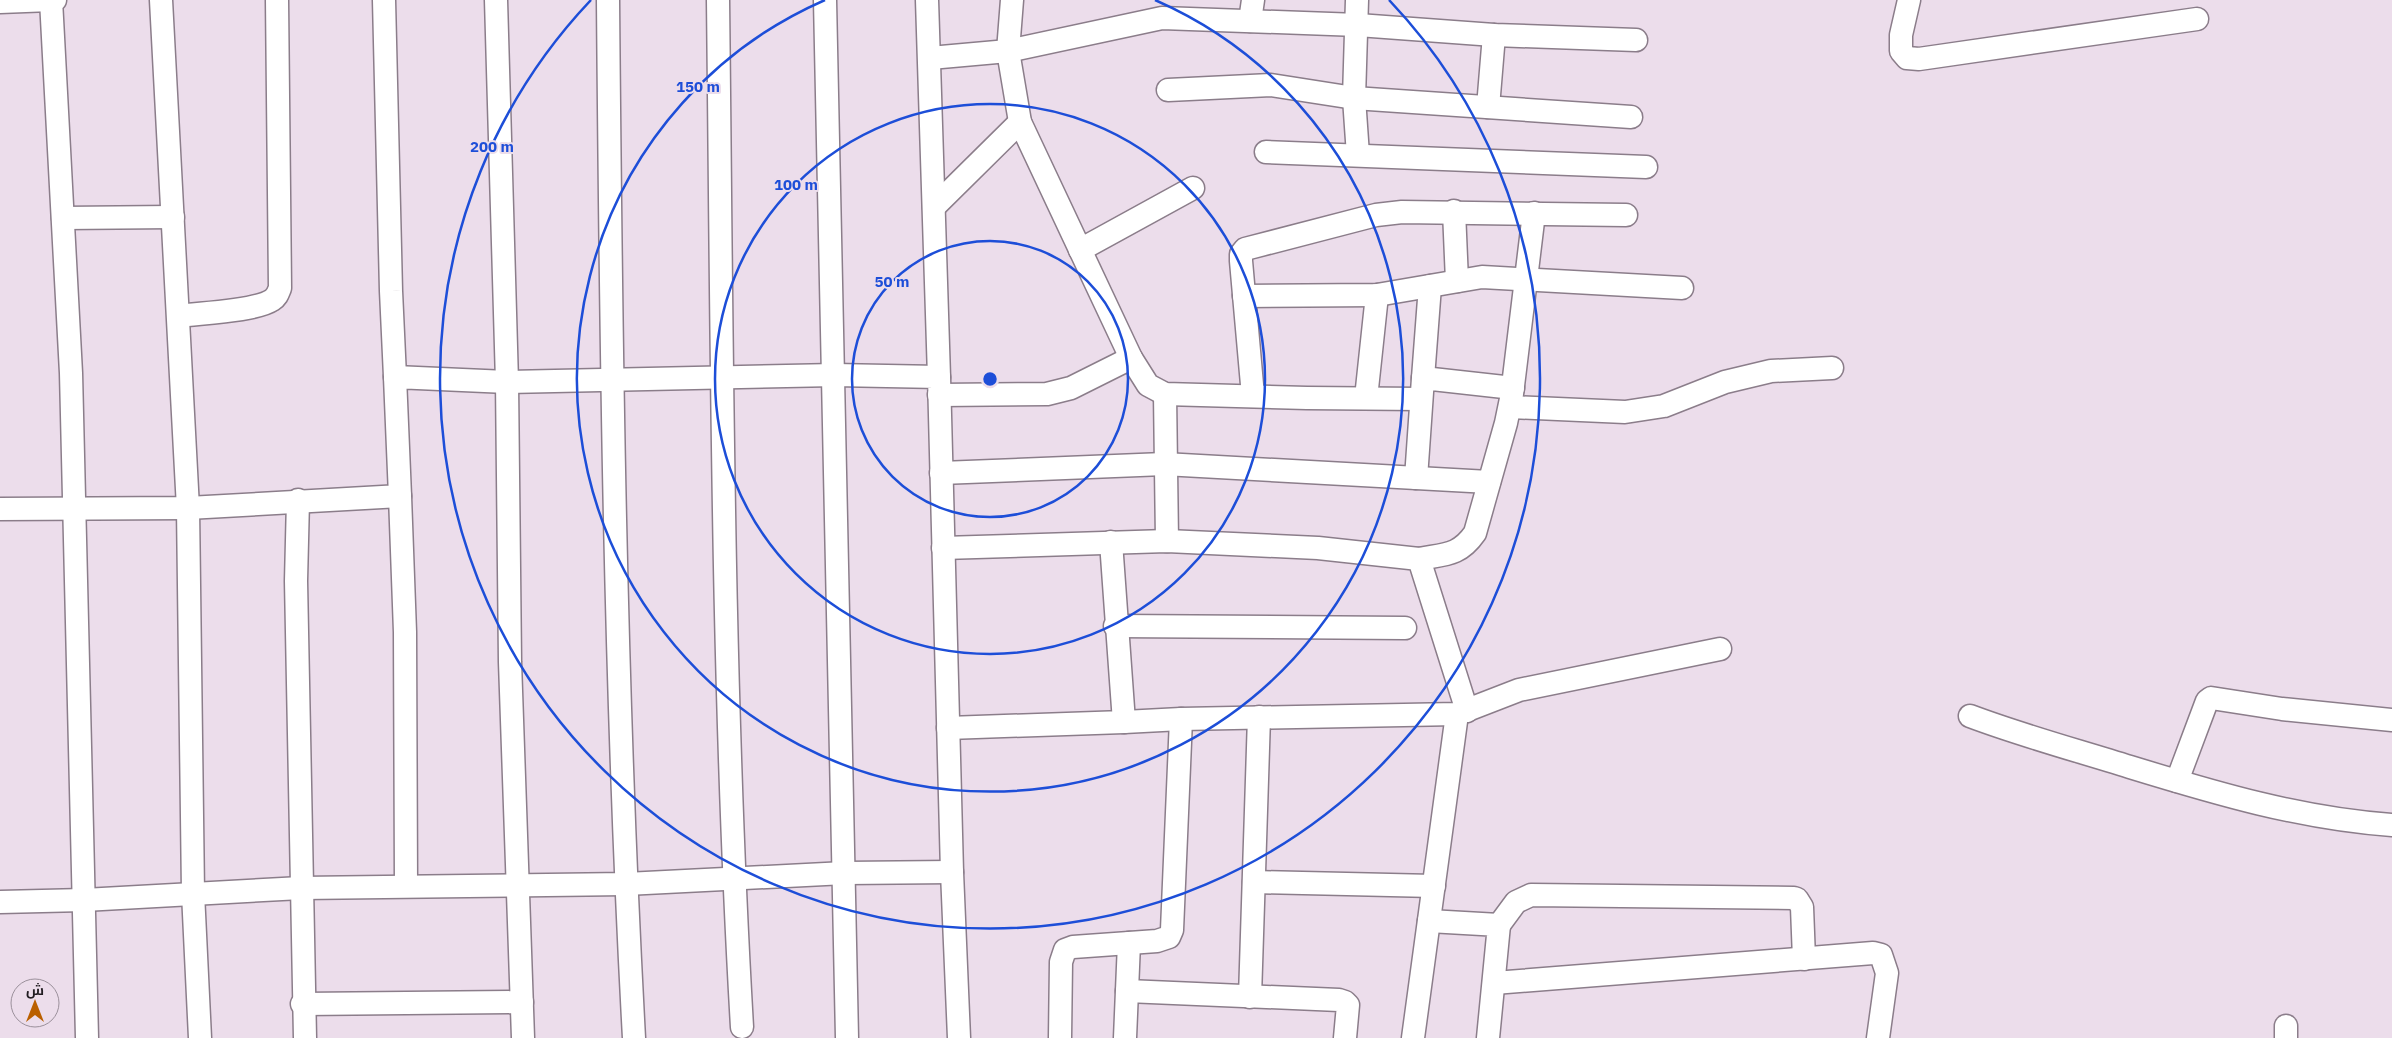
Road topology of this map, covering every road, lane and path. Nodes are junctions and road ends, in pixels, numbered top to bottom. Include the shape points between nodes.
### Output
1 (51, 0) edge
2 (55, 0) edge
3 (161, 0) edge
4 (277, 0) edge
5 (384, 0) edge
6 (496, 0) edge
7 (608, 0) edge
8 (718, 0) edge
9 (825, 0) edge
10 (927, 0) edge
11 (1012, 0) edge
12 (1357, 0) edge
13 (1908, 0) edge
14 (0, 2) edge
15 (1252, 10) edge
16 (2197, 19) dead end
17 (1358, 25) junction
18 (1494, 35) junction
19 (1636, 40) dead end
20 (1008, 51) junction
21 (930, 58) junction
22 (1168, 90) dead end
23 (1354, 98) junction
24 (1488, 107) junction
25 (1631, 117) dead end
26 (1020, 122) junction
27 (1266, 152) dead end
28 (1358, 155) junction
29 (1646, 167) dead end
30 (1193, 188) dead end
31 (934, 207) junction
32 (1454, 212) junction
33 (1534, 213) junction
34 (1626, 215) dead end
35 (173, 217) junction
36 (63, 218) junction
37 (1080, 250) junction
38 (1526, 280) junction
39 (1457, 281) junction
40 (1430, 286) junction
41 (1682, 288) dead end
42 (1377, 295) junction
43 (1244, 296) junction
44 (179, 316) junction
45 (1130, 358) junction
46 (1832, 368) dead end
47 (835, 375) junction
48 (395, 377) junction
49 (723, 378) junction
50 (611, 379) junction
51 (507, 382) junction
52 (939, 386) junction
53 (1422, 388) junction
54 (1165, 394) junction
55 (1253, 396) junction
56 (1511, 397) junction
57 (1366, 398) junction
58 (1164, 464) junction
59 (941, 472) junction
60 (1416, 478) junction
61 (1489, 482) junction
62 (400, 496) junction
63 (298, 500) junction
64 (188, 508) junction
65 (0, 509) edge
66 (75, 509) junction
67 (1167, 541) junction
68 (1111, 542) junction
69 (943, 548) junction
70 (1420, 559) junction
71 (1115, 626) junction
72 (1405, 628) dead end
73 (1720, 649) dead end
74 (1462, 712) junction
75 (1970, 716) dead end
76 (1259, 717) junction
77 (1181, 719) junction
78 (2392, 720) edge
79 (1124, 722) junction
80 (948, 728) junction
81 (2177, 781) junction
82 (2392, 826) edge
83 (952, 872) junction
84 (845, 873) junction
85 (733, 878) junction
86 (1254, 882) junction
87 (626, 884) junction
88 (406, 886) junction
89 (517, 886) junction
90 (1434, 886) junction
91 (301, 888) junction
92 (193, 893) junction
93 (84, 900) junction
94 (0, 902) edge
95 (1429, 921) junction
96 (1499, 925) junction
97 (1129, 943) junction
98 (1804, 958) junction
99 (1494, 983) junction
100 (1127, 991) junction
101 (1250, 997) junction
102 (522, 1002) junction
103 (302, 1004) junction
104 (742, 1027) dead end
105 (87, 1038) edge
106 (200, 1038) edge
107 (304, 1038) edge
108 (523, 1038) edge
109 (634, 1038) edge
110 (847, 1038) edge
111 (959, 1038) edge
112 (1060, 1038) edge
113 (1125, 1038) edge
114 (1345, 1038) edge
115 (1413, 1038) edge
116 (1488, 1038) edge
117 (1878, 1038) edge

1 - 2 street
1 - 14 street
1 - 36 street
3 - 35 street
4 - 44 street via 280,288 270,302
5 - 48 street
6 - 51 street
7 - 50 street
8 - 49 street
9 - 47 street
10 - 21 street
11 - 20 street
12 - 17 street
13 - 16 street via 1901,51 1907,58 1919,59
15 - 17 street
15 - 20 street via 1162,18
17 - 18 street
17 - 23 street
18 - 19 street
18 - 24 street
20 - 21 street
20 - 26 street
21 - 31 street
22 - 23 street via 1272,85
23 - 24 street
23 - 28 street
24 - 25 street
26 - 31 street
26 - 37 street
27 - 28 street
28 - 29 street
30 - 37 street
31 - 52 street
32 - 33 street
32 - 39 street
32 - 43 street via 1376,215 1252,246 1241,254
33 - 34 street
33 - 38 street
35 - 36 street
35 - 44 street
36 - 66 street
37 - 45 street
38 - 39 street via 1482,277
38 - 41 street
38 - 56 street
39 - 40 street
40 - 42 street
40 - 53 street
42 - 43 street
42 - 57 street
43 - 55 street
44 - 64 street
45 - 52 street via 1071,388 1047,394
45 - 54 street via 1148,385
46 - 56 street via 1771,371 1726,382 1664,406 1625,412
47 - 49 street
47 - 52 street
47 - 84 street via 835,502
48 - 51 street
48 - 62 street
49 - 50 street
49 - 85 street
50 - 51 street
50 - 87 street
51 - 89 street via 510,662
52 - 59 street
53 - 56 street
53 - 57 street
53 - 60 street
54 - 55 street
54 - 58 street
55 - 57 street
56 - 61 street
58 - 59 street
58 - 60 street
58 - 67 street
59 - 69 street
60 - 61 street
61 - 70 street via 1474,533 1467,544 1456,552
62 - 63 street
62 - 88 street via 406,632
63 - 64 street
63 - 91 street via 296,581
64 - 66 street
64 - 92 street
65 - 66 street
66 - 93 street
67 - 68 street
67 - 70 street via 1318,548
68 - 69 street
68 - 71 street
69 - 80 street
70 - 74 street
71 - 72 street
71 - 79 street
73 - 74 street via 1519,690
74 - 76 street
74 - 90 street
75 - 81 street
76 - 77 street
76 - 86 street
77 - 79 street
77 - 97 street via 1172,930 1164,940
78 - 81 street via 2211,698 2207,701
79 - 80 street
80 - 83 street
81 - 82 street via 2347,822
83 - 84 street
83 - 111 street
84 - 85 street
84 - 110 street
85 - 87 street
85 - 104 street
86 - 90 street
86 - 101 street
87 - 89 street
87 - 109 street
88 - 89 street
88 - 91 street
89 - 102 street
90 - 95 street
91 - 92 street
91 - 103 street
92 - 93 street
92 - 106 street
93 - 94 street
93 - 105 street
95 - 96 street
95 - 115 street
96 - 98 street via 1516,902 1531,895 1797,898 1802,907
96 - 99 street
97 - 100 street
97 - 112 street via 1074,947 1062,954
98 - 99 street
98 - 117 street via 1881,955 1887,972
99 - 116 street
100 - 101 street
100 - 113 street
101 - 114 street via 1345,1002 1348,1006
102 - 103 street
102 - 108 street
103 - 107 street

